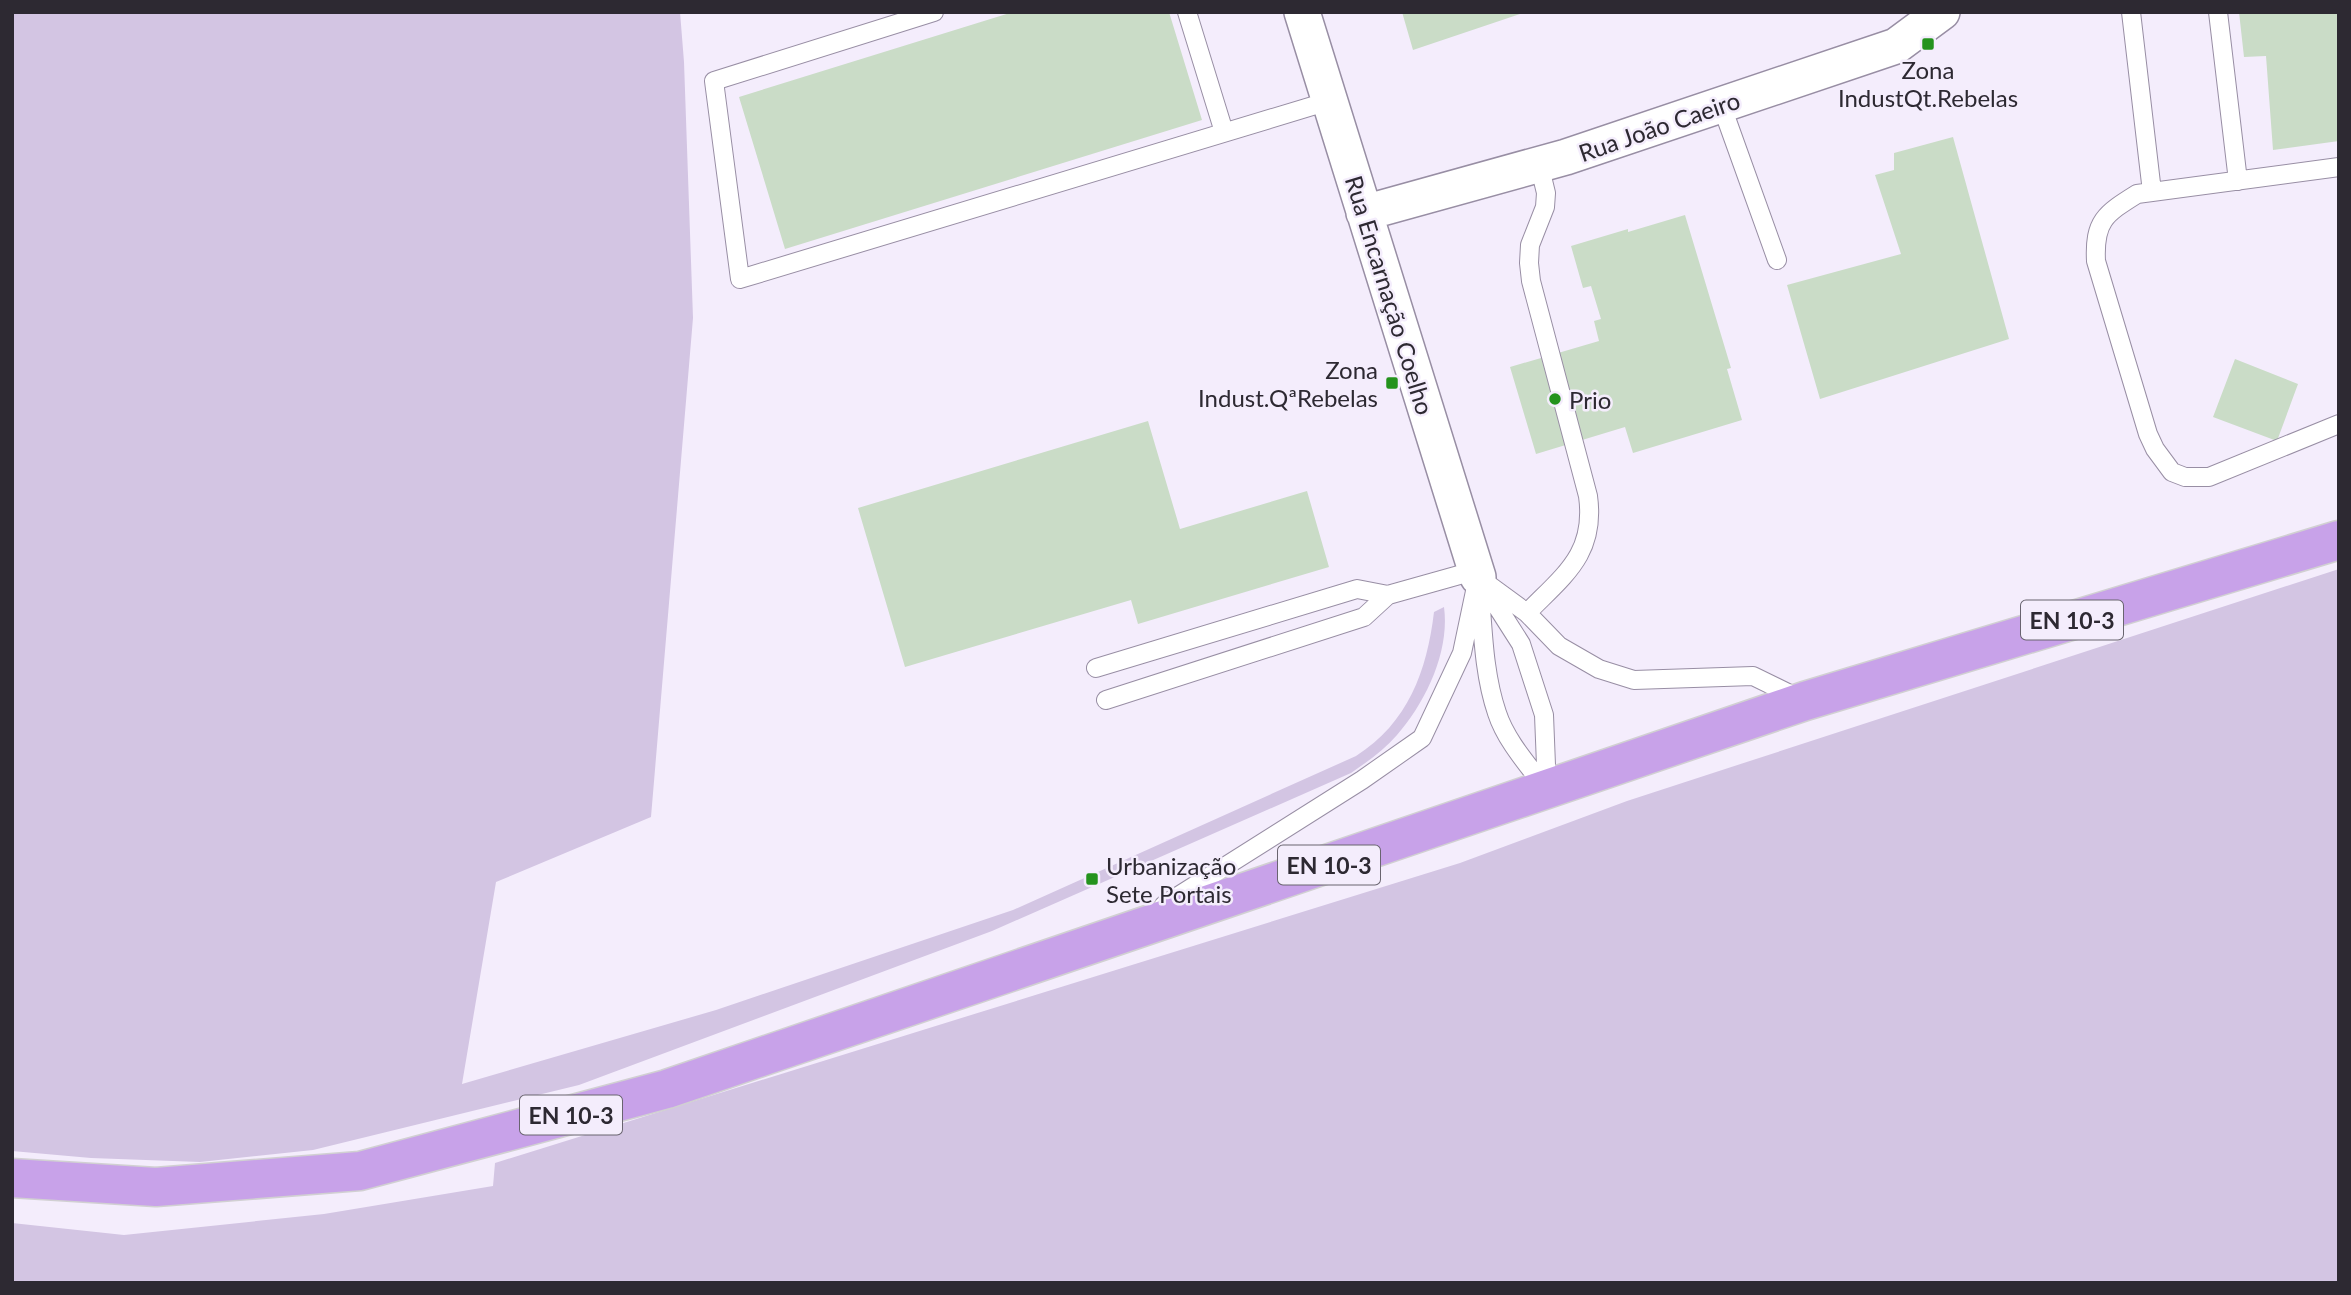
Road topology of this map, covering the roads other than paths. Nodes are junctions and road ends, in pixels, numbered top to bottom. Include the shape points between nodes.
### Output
1 (934, 12) edge
2 (1187, 12) edge
3 (1302, 12) edge
4 (1942, 12) edge
5 (2131, 12) edge
6 (2218, 12) edge
7 (1329, 101) junction
8 (1721, 104) junction
9 (1224, 132) junction
10 (1539, 164) junction
11 (2339, 167) edge
12 (2238, 181) junction
13 (2152, 192) junction
14 (1364, 212) junction
15 (1777, 260) dead end
16 (2339, 424) edge
17 (2339, 540) edge
18 (1478, 573) junction
19 (1388, 595) junction
20 (1527, 613) junction
21 (1096, 668) dead end
22 (1106, 700) dead end
23 (1805, 701) junction
24 (1547, 790) junction
25 (1110, 939) junction
26 (12, 1178) edge

1 - 9 lane via 714,81 740,279
2 - 9 lane
3 - 7 street, Rua Encarnação Coelho
4 - 8 street, Rua João Caeiro via 1896,46
5 - 13 lane
6 - 12 lane
7 - 9 lane
7 - 14 street, Rua Encarnação Coelho
8 - 10 street, Rua João Caeiro
8 - 15 lane
10 - 14 street, Rua João Caeiro
10 - 20 lane via 1545,207 1528,263 1591,515 1579,558
11 - 12 lane
12 - 13 lane
13 - 16 lane via 2137,194 2116,207 2097,231 2095,244 2096,261 2148,434 2162,461 2185,477 2209,477
14 - 18 street, Rua Encarnação Coelho
17 - 23 main road, EN 10-3
18 - 19 lane
18 - 20 lane
18 - 24 lane, Rua Encarnação Coelho via 1521,644 1544,715
18 - 24 lane, Rua Encarnação Coelho via 1485,652 1497,713
18 - 25 lane via 1462,653 1422,738
19 - 21 lane via 1357,589
19 - 22 lane via 1364,617
20 - 23 lane via 1559,646 1599,669 1634,680 1753,676
23 - 24 main road, EN 10-3
24 - 25 main road, EN 10-3
25 - 26 main road, EN 10-3 via 667,1089 360,1171 156,1187

